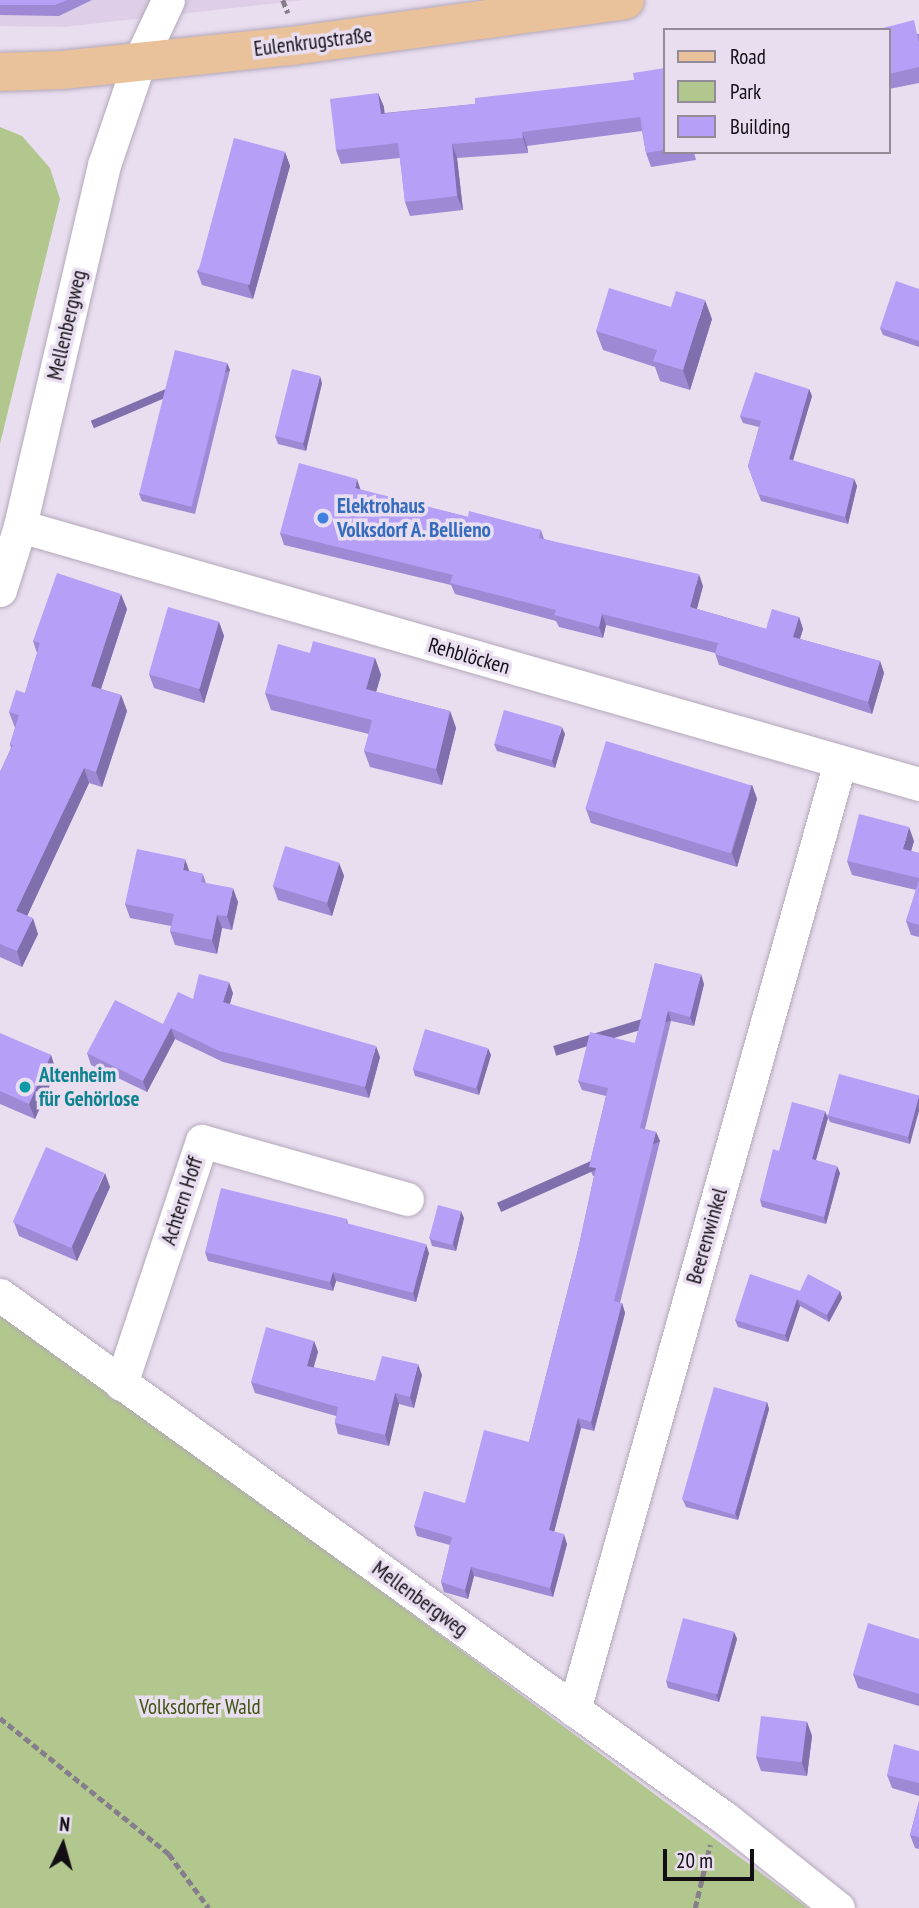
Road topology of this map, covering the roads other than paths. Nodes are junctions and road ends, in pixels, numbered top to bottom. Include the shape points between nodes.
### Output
1 (168, 0) edge
2 (625, 0) edge
3 (139, 62) junction
4 (0, 72) edge
5 (20, 526) junction
6 (0, 590) edge
7 (840, 762) junction
8 (918, 778) edge
9 (407, 1199) dead end
10 (0, 1295) edge
11 (121, 1384) junction
12 (574, 1710) junction
13 (838, 1908) edge

1 - 3 street, Mellenbergweg
2 - 3 main road, Eulenkrugstraße
3 - 4 main road, Eulenkrugstraße
3 - 5 street, Mellenbergweg via 104,165
5 - 6 street, Mellenbergweg
5 - 7 street, Rehblöcken
7 - 8 street, Rehblöcken
7 - 12 street, Beerenwinkel
9 - 11 street, Achtern Hoff via 202,1141
10 - 11 street, Mellenbergweg
11 - 12 street, Mellenbergweg
12 - 13 street, Mellenbergweg via 726,1819

